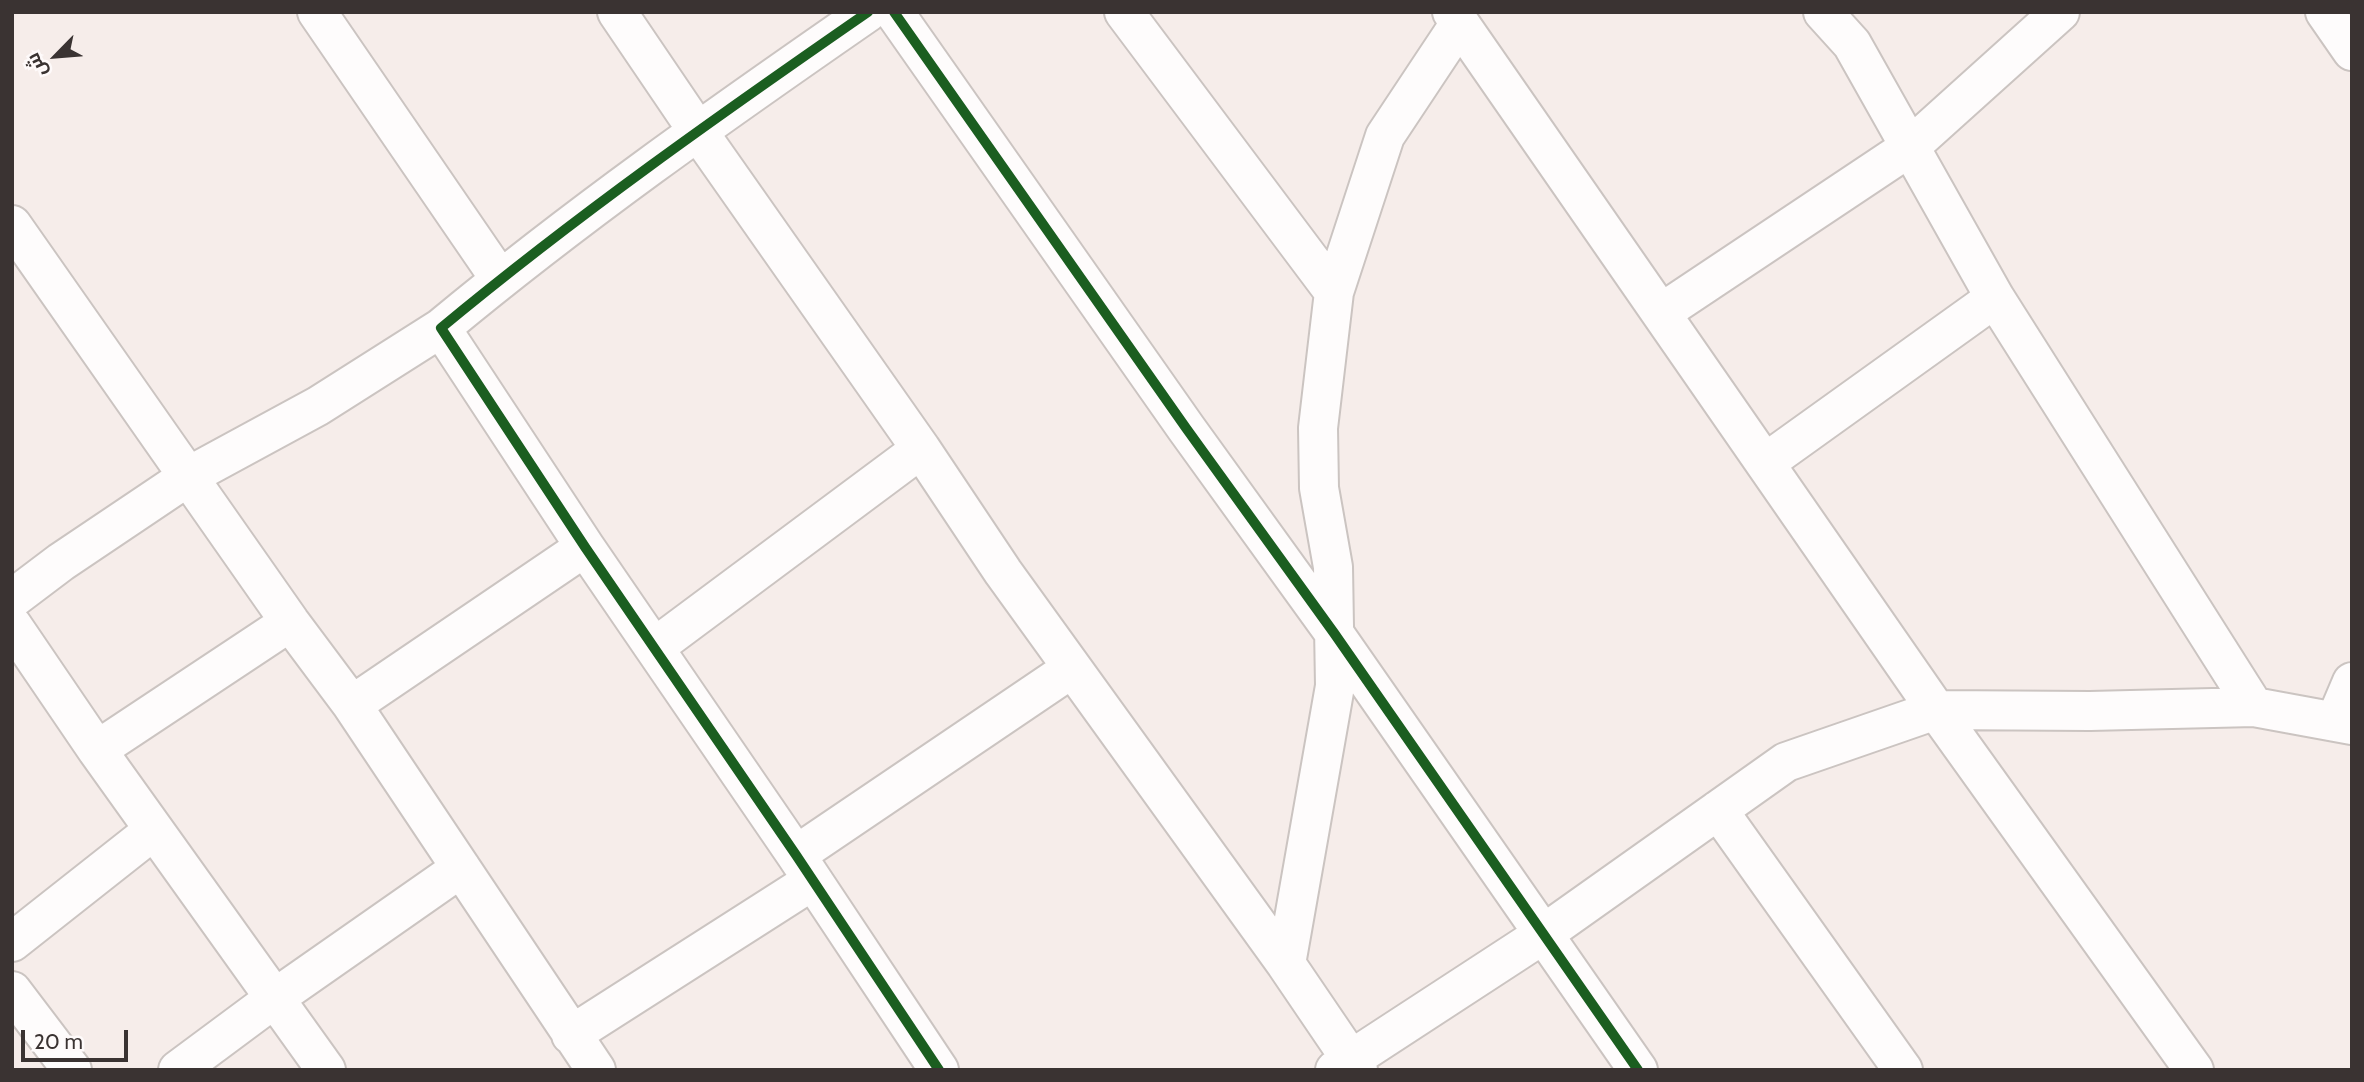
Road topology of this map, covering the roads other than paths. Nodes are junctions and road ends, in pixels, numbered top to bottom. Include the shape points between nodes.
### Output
1 (617, 12) edge
2 (868, 12) edge
3 (894, 12) edge
4 (1124, 12) edge
5 (1823, 12) edge
6 (2060, 12) edge
7 (2325, 12) edge
8 (320, 13) edge
9 (1456, 18) edge
10 (2352, 51) edge
11 (697, 130) junction
12 (1910, 147) junction
13 (15, 233) edge
14 (500, 278) junction
15 (1334, 292) junction
16 (1995, 298) junction
17 (1661, 313) junction
18 (441, 328) junction
19 (921, 449) junction
20 (1765, 463) junction
21 (189, 476) junction
22 (585, 547) junction
23 (12, 599) edge
24 (290, 622) junction
25 (12, 625) edge
26 (1334, 633) junction
27 (655, 647) junction
28 (1071, 669) junction
29 (2352, 682) edge
30 (352, 705) junction
31 (2254, 706) junction
32 (1936, 710) junction
33 (2343, 724) edge
34 (97, 750) junction
35 (1718, 810) junction
36 (154, 830) junction
37 (461, 868) junction
38 (804, 868) junction
39 (1542, 934) junction
40 (12, 942) edge
41 (1286, 964) junction
42 (12, 991) edge
43 (275, 998) junction
44 (571, 1035) junction
45 (1348, 1066) edge
46 (1898, 1068) edge
47 (72, 1070) edge
48 (178, 1070) edge
49 (326, 1070) edge
50 (596, 1070) edge
51 (939, 1070) edge
52 (1637, 1070) edge
53 (2194, 1070) edge

1 - 11 street
2 - 11 street
3 - 26 street
4 - 15 street
5 - 12 street via 1852,44
6 - 12 street
7 - 10 street
8 - 14 street
9 - 15 street via 1385,136
9 - 17 street
11 - 14 street
11 - 19 street
12 - 16 street
12 - 17 street
13 - 21 street
14 - 18 street
15 - 26 street via 1318,428 1319,488 1333,567
16 - 20 street
16 - 31 street
17 - 20 street
18 - 21 street via 318,406
18 - 22 street
19 - 27 street
19 - 28 street
20 - 32 street
21 - 23 street
21 - 24 street
22 - 27 street
22 - 30 street
24 - 30 street
24 - 34 street
25 - 34 street
26 - 39 street
26 - 41 street via 1335,686
27 - 38 street
28 - 38 street
28 - 41 street
29 - 33 street
30 - 37 street
31 - 32 street
31 - 33 street
32 - 35 street via 1786,762
32 - 53 street
34 - 36 street
35 - 39 street
35 - 46 street
36 - 40 street
36 - 43 street
37 - 43 street
37 - 44 street
38 - 44 street
38 - 51 street
39 - 45 street
39 - 52 street
41 - 45 street
42 - 47 street
43 - 48 street
43 - 49 street
44 - 50 street

